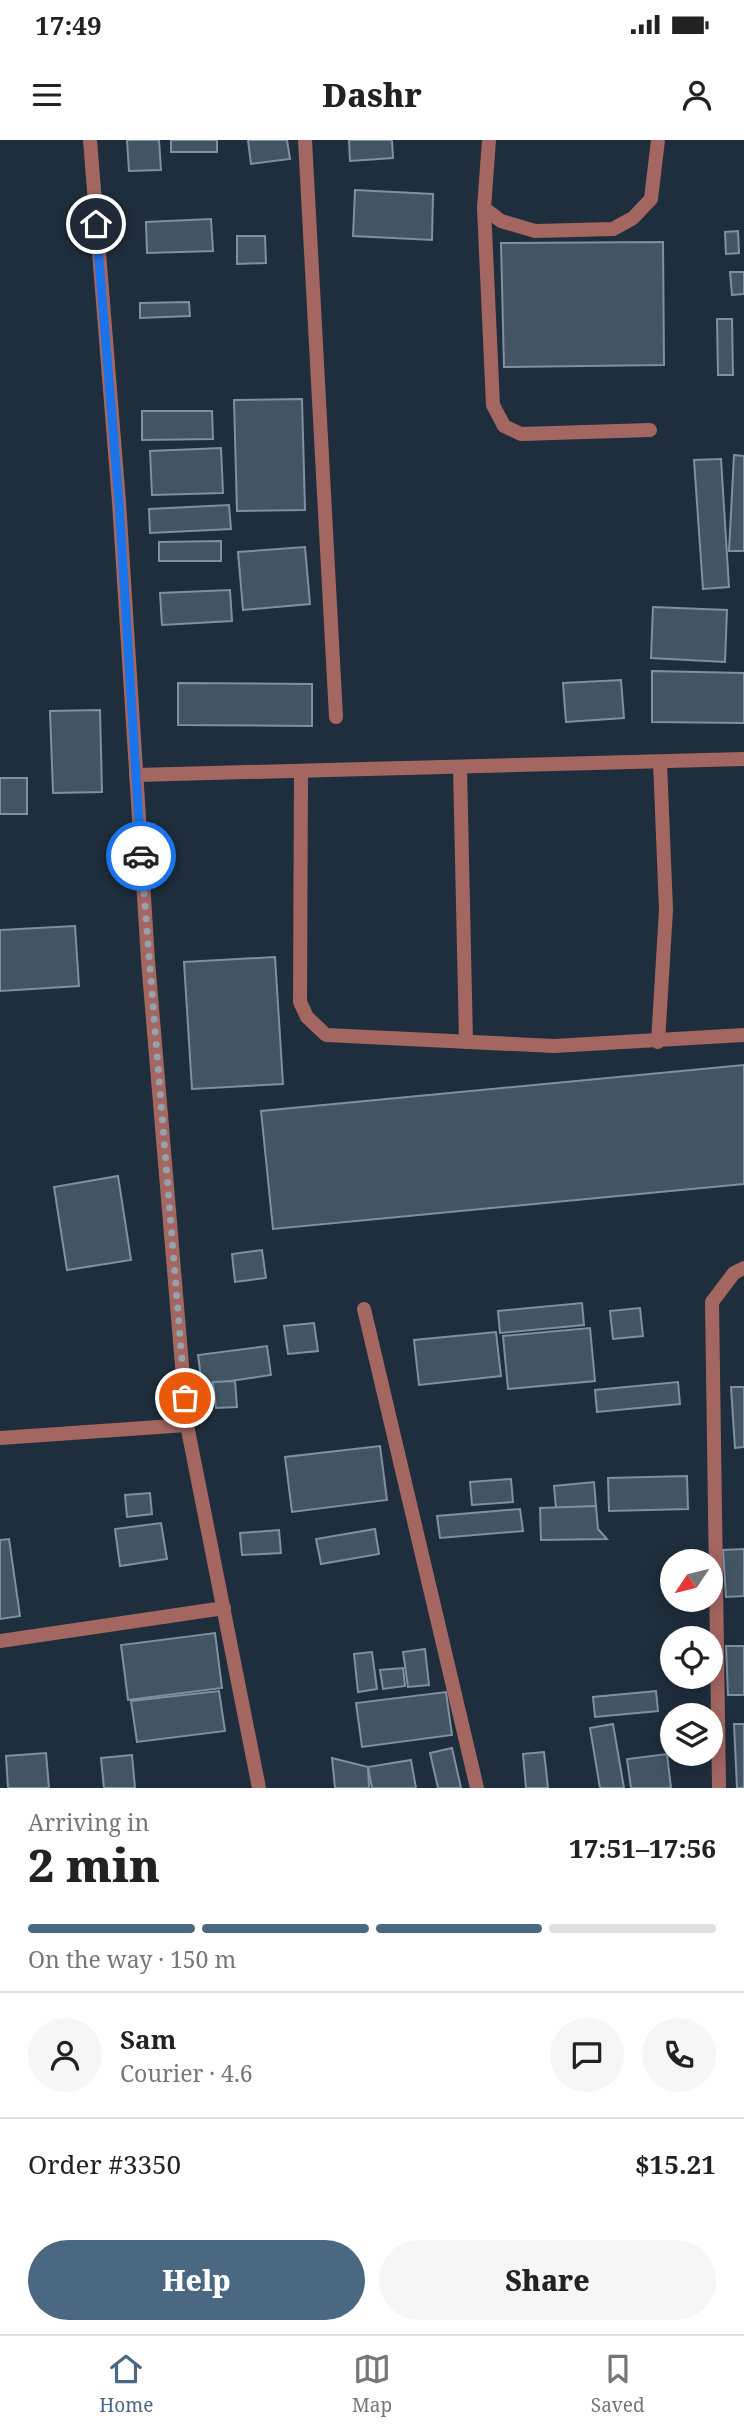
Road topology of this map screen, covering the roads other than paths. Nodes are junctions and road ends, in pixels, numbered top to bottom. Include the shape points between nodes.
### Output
1 (90, 140) edge
2 (305, 140) edge
3 (489, 140) edge
4 (657, 140) edge
5 (484, 208) junction
6 (650, 430) dead end
7 (336, 717) dead end
8 (744, 760) edge
9 (660, 762) junction
10 (460, 767) junction
11 (301, 771) junction
12 (136, 775) junction
13 (744, 1035) edge
14 (466, 1042) junction
15 (658, 1042) junction
16 (744, 1268) edge
17 (364, 1310) dead end
18 (187, 1425) junction
19 (0, 1438) edge
20 (224, 1608) junction
21 (0, 1641) edge
22 (259, 1788) edge
23 (477, 1788) edge
24 (719, 1788) edge

1 - 12 street
2 - 7 street
3 - 5 street
4 - 5 street via 651,199 633,218 612,229 535,231 501,221
5 - 6 street via 493,405 504,426 521,434
8 - 9 street
9 - 10 street
9 - 15 street via 666,911
10 - 11 street
10 - 14 street
11 - 12 street
11 - 14 street via 300,1002 307,1017 326,1035
12 - 18 street
13 - 15 street
14 - 15 street via 554,1046
16 - 24 street via 734,1273 712,1302
17 - 23 street
18 - 19 street
18 - 20 street
20 - 21 street
20 - 22 street

